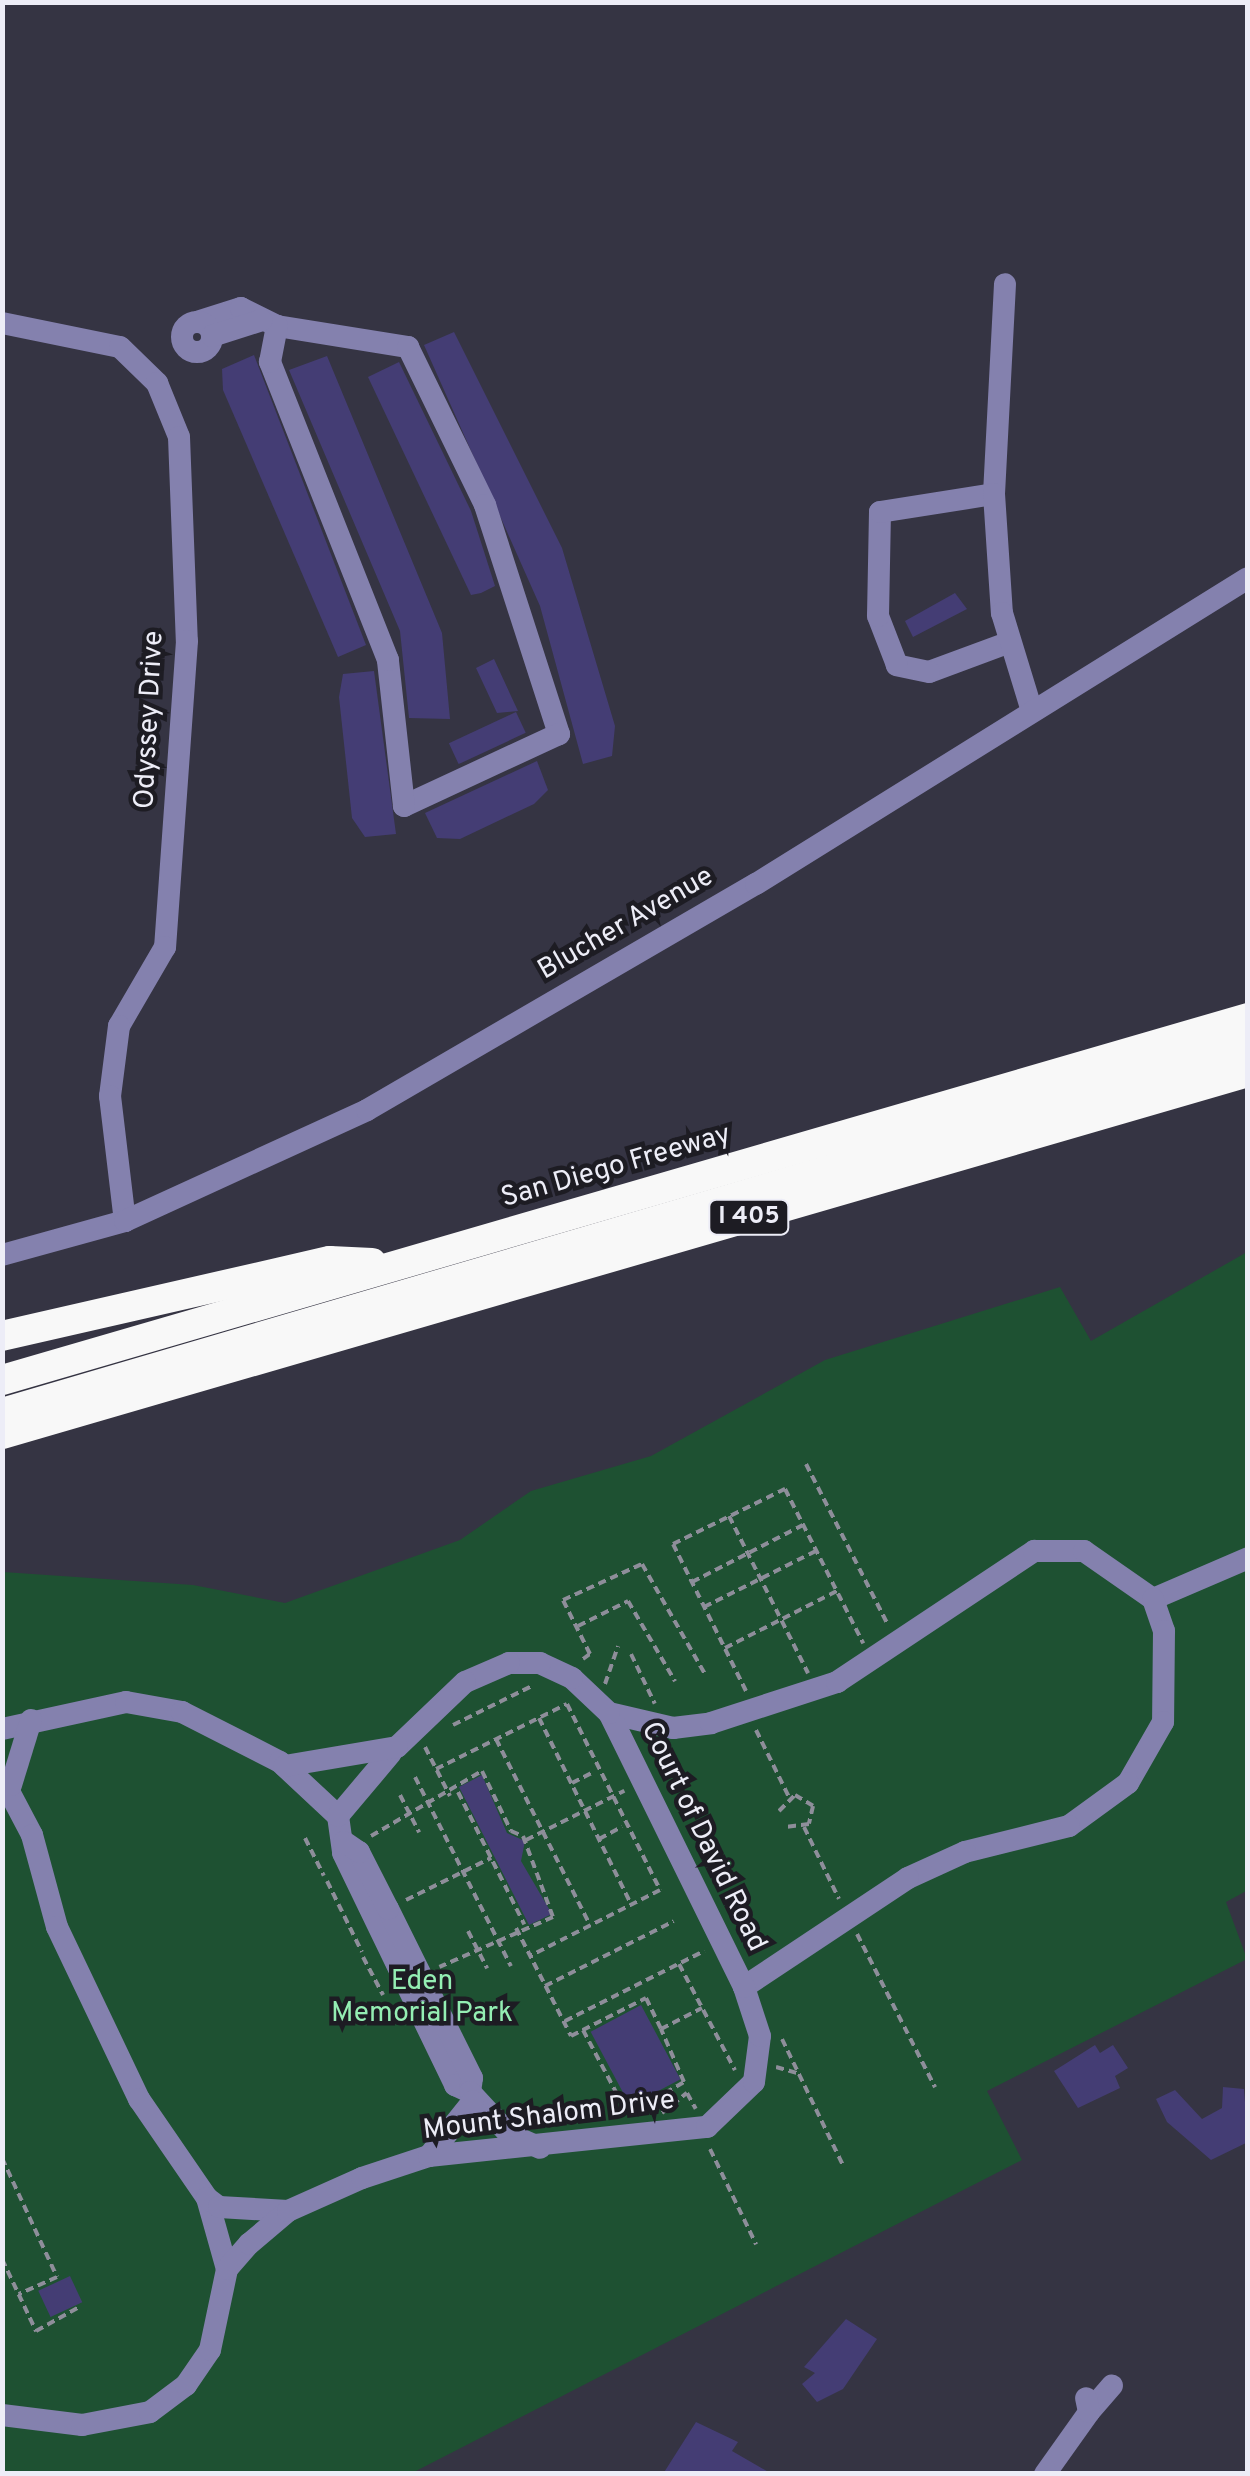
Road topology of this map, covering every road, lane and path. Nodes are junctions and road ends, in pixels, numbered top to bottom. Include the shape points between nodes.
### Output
1 (1004, 284) dead end
2 (2, 323) edge
3 (270, 323) junction
4 (154, 380) junction
5 (994, 494) junction
6 (1248, 578) edge
7 (1010, 642) junction
8 (1031, 708) junction
9 (1248, 1018) edge
10 (1248, 1047) edge
11 (1248, 1072) edge
12 (124, 1222) junction
13 (2, 1256) edge
14 (395, 1264) junction
15 (2, 1336) edge
16 (2, 1380) edge
17 (2, 1412) edge
18 (49, 1421) junction
19 (2, 1434) edge
20 (2, 1442) edge
21 (806, 1464) dead end
22 (729, 1516) junction
23 (803, 1525) junction
24 (816, 1551) junction
25 (747, 1553) junction
26 (1248, 1558) edge
27 (761, 1580) junction
28 (692, 1582) junction
29 (837, 1592) junction
30 (1153, 1599) junction
31 (704, 1607) junction
32 (782, 1620) junction
33 (576, 1627) junction
34 (618, 1646) dead end
35 (725, 1648) junction
36 (900, 1649) junction
37 (631, 1654) dead end
38 (874, 1665) junction
39 (566, 1674) junction
40 (705, 1674) dead end
41 (675, 1681) dead end
42 (817, 1690) junction
43 (604, 1708) junction
44 (751, 1711) junction
45 (437, 1714) junction
46 (540, 1718) junction
47 (31, 1720) junction
48 (667, 1728) junction
49 (2, 1729) edge
50 (418, 1734) junction
51 (496, 1739) junction
52 (397, 1748) junction
53 (285, 1766) junction
54 (436, 1769) junction
55 (594, 1772) dead end
56 (415, 1777) dead end
57 (642, 1781) junction
58 (7, 1782) edge
59 (572, 1783) junction
60 (458, 1792) junction
61 (400, 1795) dead end
62 (450, 1796) junction
63 (613, 1796) junction
64 (789, 1797) junction
65 (430, 1806) junction
66 (585, 1810) junction
67 (779, 1811) dead end
68 (338, 1816) junction
69 (410, 1816) junction
70 (622, 1827) dead end
71 (785, 1827) dead end
72 (804, 1827) junction
73 (419, 1832) dead end
74 (543, 1832) junction
75 (305, 1838) dead end
76 (599, 1839) junction
77 (526, 1840) junction
78 (348, 1844) junction
79 (491, 1858) junction
80 (464, 1871) junction
81 (631, 1904) junction
82 (388, 1909) junction
83 (849, 1918) junction
84 (674, 1921) dead end
85 (524, 1924) junction
86 (590, 1925) junction
87 (516, 1928) junction
88 (468, 1930) dead end
89 (496, 1938) junction
90 (722, 1943) junction
91 (476, 1948) junction
92 (530, 1956) junction
93 (679, 1964) junction
94 (510, 1966) dead end
95 (487, 1968) dead end
96 (421, 1976) junction
97 (545, 1986) junction
98 (744, 1987) junction
99 (384, 1995) dead end
100 (702, 2008) junction
101 (563, 2022) junction
102 (776, 2027) dead end
103 (583, 2030) junction
104 (662, 2030) junction
105 (934, 2087) dead end
106 (747, 2092) junction
107 (665, 2093) junction
108 (471, 2096) junction
109 (669, 2102) dead end
110 (700, 2128) junction
111 (544, 2149) junction
112 (429, 2156) junction
113 (2, 2158) edge
114 (842, 2164) dead end
115 (206, 2198) junction
116 (288, 2211) junction
117 (756, 2244) dead end
118 (2, 2260) edge
119 (227, 2270) junction
120 (19, 2294) junction
121 (81, 2306) dead end
122 (1112, 2386) dead end
123 (2, 2414) edge
124 (1046, 2474) edge

1 - 5 street
2 - 4 street, Odyssey Drive via 120,347
3 - 3 street via 408,346 521,594 559,734 404,806 388,660 270,362
3 - 4 street via 206,329 201,352 187,348
4 - 12 street, Odyssey Drive via 179,437 187,640 166,947 119,1026 110,1096
5 - 7 street
5 - 7 street via 880,512 878,616 897,664 930,672
6 - 8 street, Blucher Avenue
7 - 8 street
8 - 12 street, Blucher Avenue via 756,884 366,1110
9 - 14 highway, San Diego Freeway / I 405
10 - 17 highway
11 - 18 highway, I 405
12 - 13 street, Blucher Avenue
14 - 15 highway via 330,1261
14 - 16 highway, San Diego Freeway / I 405
18 - 19 highway, I 405
18 - 20 highway
21 - 36 path
22 - 23 path via 785,1489
22 - 25 path
22 - 28 path via 674,1544
23 - 24 path
23 - 25 path
24 - 27 path
24 - 29 path
25 - 27 path
25 - 28 path
26 - 30 street
27 - 31 path
27 - 32 path
28 - 31 path
29 - 32 path
29 - 38 path
30 - 36 street via 1084,1551 1034,1551
30 - 83 street via 1164,1631 1163,1722 1128,1783 1069,1826 964,1852
31 - 35 path
32 - 35 path
32 - 42 path
33 - 39 path via 590,1654
33 - 40 path via 563,1600 642,1564
33 - 41 path via 628,1601
34 - 43 path
35 - 44 path
36 - 38 street
37 - 48 path
38 - 42 street
39 - 43 street
39 - 45 street via 540,1663 496,1667 465,1682
39 - 45 path via 445,1729
42 - 44 street
43 - 48 street
43 - 57 street, Court of David Road
44 - 48 street
44 - 64 path
45 - 50 street
46 - 51 path
46 - 59 path
46 - 63 path via 566,1704
47 - 49 street
47 - 53 street via 126,1702 182,1712
47 - 58 street
50 - 52 street
50 - 54 path
51 - 54 path
51 - 74 path
52 - 53 street
52 - 68 street
53 - 68 street
54 - 62 path
55 - 59 path
56 - 65 path
57 - 63 path
57 - 90 street, Court of David Road
58 - 115 street via 57,1928 139,2099
59 - 66 path
60 - 62 path
60 - 77 path via 482,1772 511,1832
60 - 79 path
61 - 69 path
62 - 65 path
63 - 66 path
63 - 81 path via 660,1890
64 - 67 path
64 - 72 path via 813,1806
65 - 69 path
65 - 80 path
66 - 74 path
66 - 76 path
68 - 78 street
69 - 73 path
69 - 78 path
70 - 76 path
71 - 72 path
72 - 83 path
74 - 77 path
74 - 86 path
75 - 99 path
76 - 81 path
77 - 85 path via 524,1858 553,1917
78 - 82 street
78 - 108 street via 456,2085
79 - 80 path
79 - 85 path
80 - 82 path
80 - 89 path
81 - 86 path
82 - 96 street
83 - 98 street
83 - 105 path
84 - 97 path
85 - 87 path
86 - 92 path
87 - 89 path
87 - 92 path
88 - 91 path
89 - 91 path
89 - 94 path
90 - 93 path
90 - 98 street, Court of David Road
91 - 95 path
91 - 96 path
92 - 97 path
93 - 100 path
93 - 101 path
96 - 108 street via 472,2078
97 - 101 path
98 - 106 street via 760,2036
100 - 104 path
100 - 106 path
101 - 103 path via 571,2036
102 - 114 path
103 - 104 path via 646,1998
103 - 107 path via 625,2109
104 - 107 path via 684,2082
106 - 110 street, Mount Shalom Drive
107 - 109 path
108 - 111 street
108 - 112 street
110 - 111 street, Mount Shalom Drive
110 - 117 path
111 - 112 street, Mount Shalom Drive
112 - 116 street, Mount Shalom Drive
113 - 120 path via 57,2276
115 - 116 street via 219,2207
115 - 119 street
116 - 119 street, Mount Shalom Drive
118 - 120 path
119 - 123 street via 210,2350 186,2386 150,2412 82,2425
120 - 121 path via 36,2332
122 - 124 street via 1088,2405

